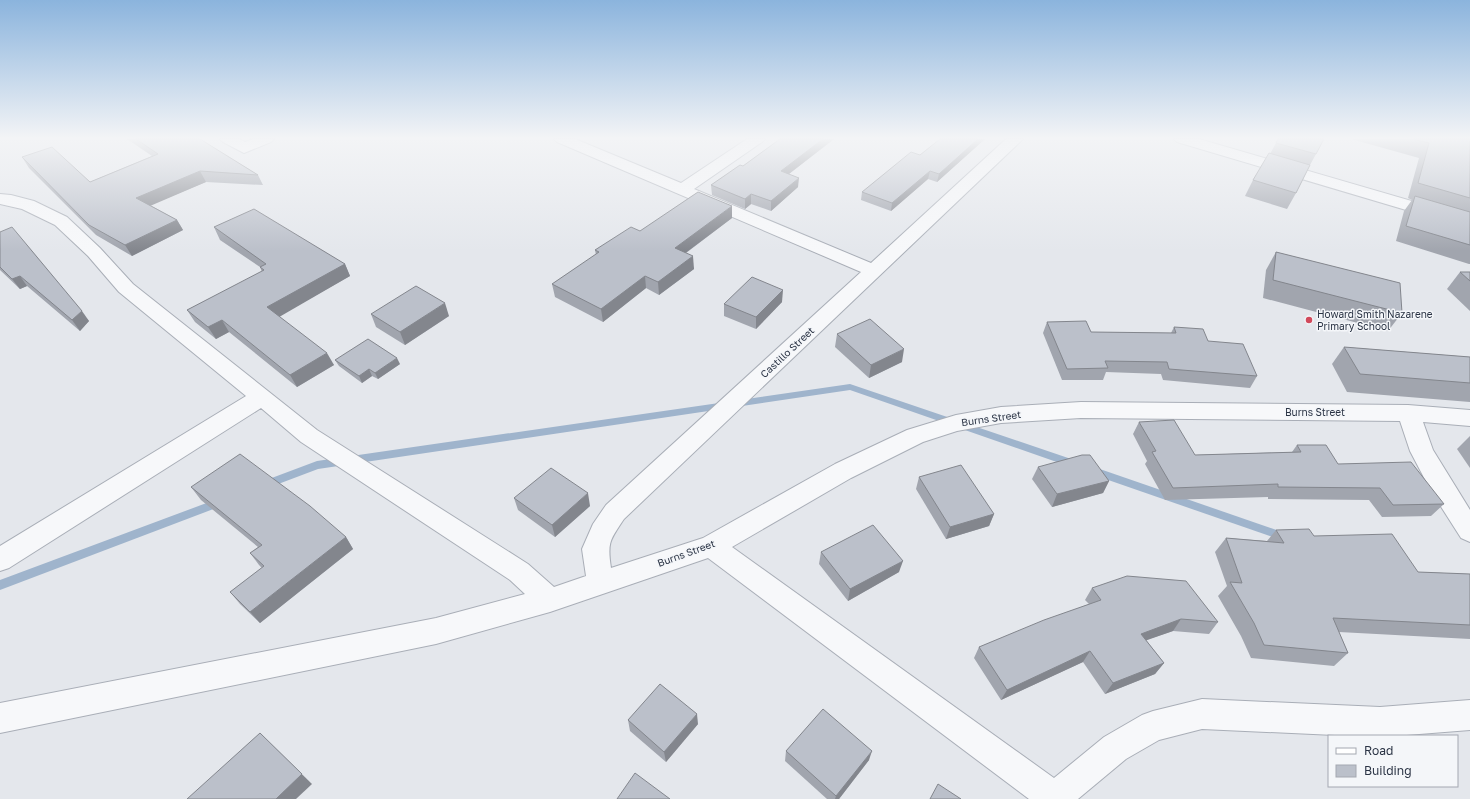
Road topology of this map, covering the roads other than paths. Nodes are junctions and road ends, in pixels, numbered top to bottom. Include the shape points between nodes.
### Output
1 (652, 176) edge
2 (702, 176) edge
3 (975, 176) edge
4 (1308, 176) edge
5 (683, 189) junction
6 (0, 199) edge
7 (1470, 224) edge
8 (874, 271) junction
9 (262, 396) junction
10 (1408, 413) junction
11 (1470, 418) edge
12 (1470, 531) edge
13 (711, 546) junction
14 (0, 560) edge
15 (600, 583) junction
16 (550, 600) junction
17 (1470, 715) edge
18 (0, 718) edge
19 (1055, 798) edge

1 - 5 street
2 - 5 street
3 - 8 street, Castillo Street
4 - 7 street
5 - 8 street
6 - 9 street via 28,205 61,221 94,252 126,288
8 - 15 street, Castillo Street via 615,512 602,531 595,549
9 - 14 street
9 - 16 street via 309,436 519,572
10 - 11 street, Burns Street
10 - 12 street via 1422,451
10 - 13 street, Burns Street via 1081,410 1001,415 956,423 915,436 843,471
13 - 15 street, Burns Street
13 - 19 street
15 - 16 street, Burns Street
16 - 18 street, Burns Street via 436,631
17 - 19 street via 1380,722 1202,714 1153,726 1121,744

